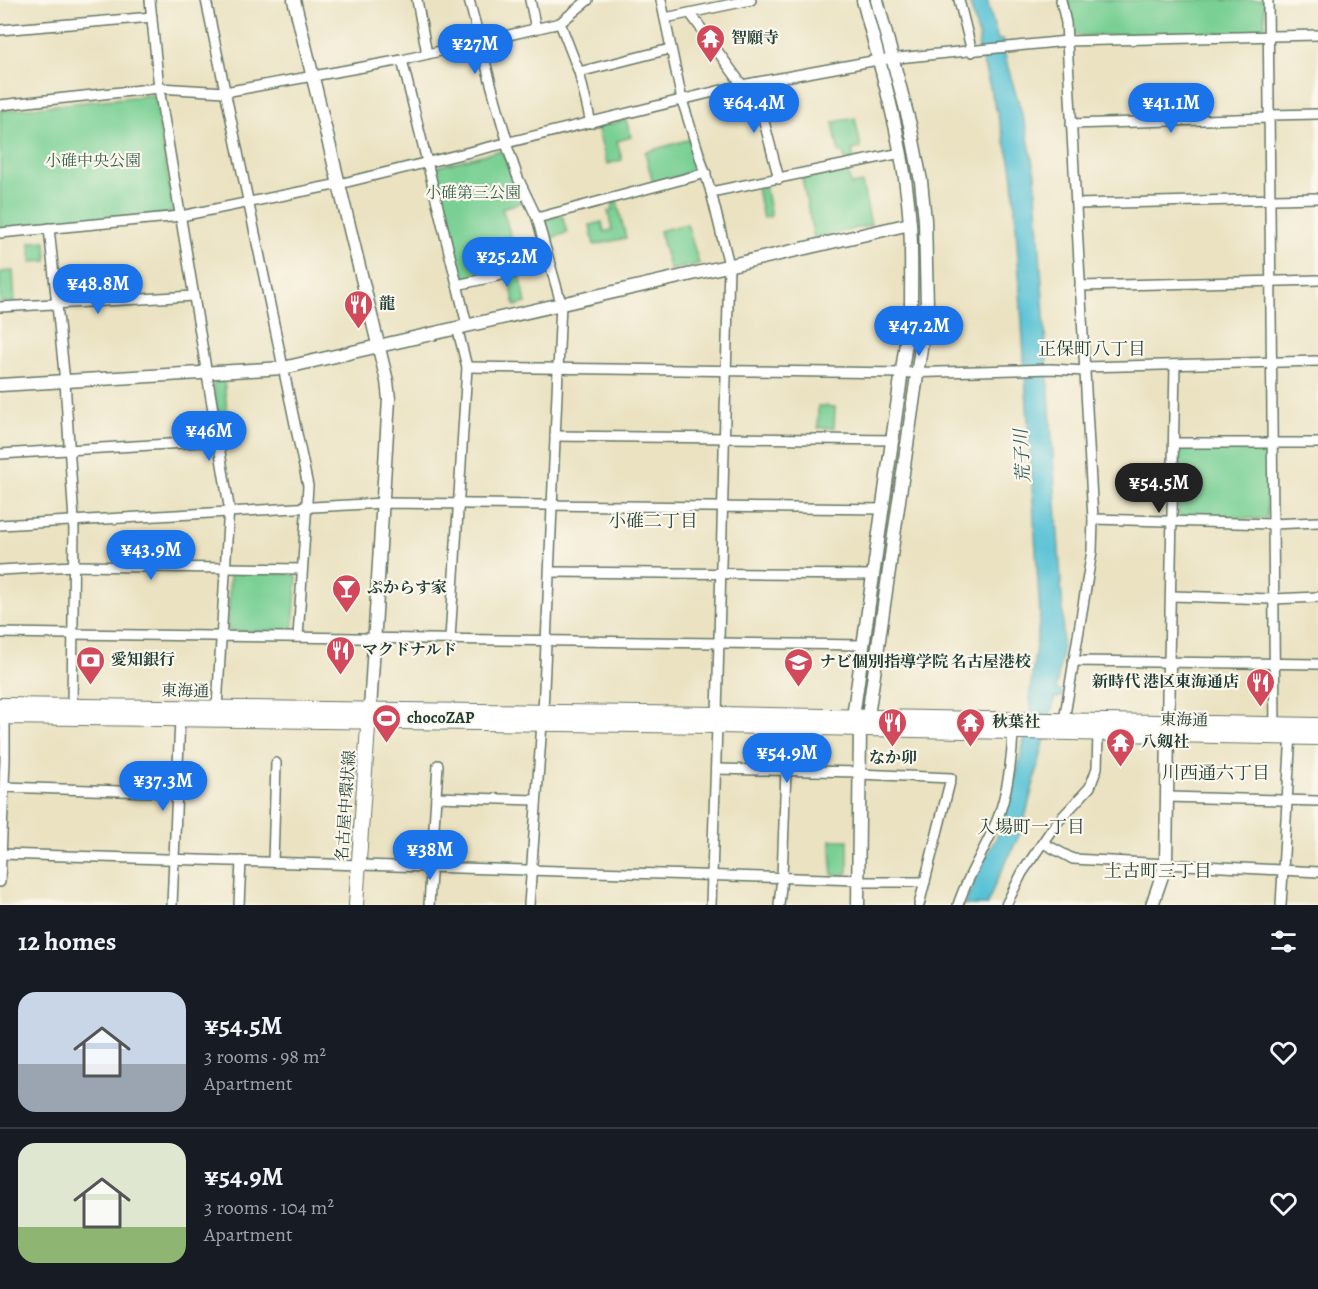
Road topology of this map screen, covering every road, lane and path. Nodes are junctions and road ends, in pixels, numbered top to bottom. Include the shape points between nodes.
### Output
1 (150, 0) edge
2 (206, 0) edge
3 (294, 0) edge
4 (417, 0) edge
5 (469, 0) edge
6 (530, 0) edge
7 (588, 0) edge
8 (661, 0) edge
9 (751, 0) edge
10 (863, 0) edge
11 (877, 0) edge
12 (959, 0) edge
13 (1061, 0) edge
14 (1268, 0) edge
15 (690, 13) junction
16 (152, 17) junction
17 (664, 18) junction
18 (560, 23) junction
19 (536, 29) junction
20 (0, 30) edge
21 (1318, 35) edge
22 (1269, 37) junction
23 (480, 41) junction
24 (1067, 41) junction
25 (670, 49) junction
26 (976, 52) junction
27 (427, 54) junction
28 (402, 60) junction
29 (878, 60) junction
30 (892, 60) junction
31 (579, 72) junction
32 (313, 77) junction
33 (754, 83) junction
34 (742, 85) junction
35 (159, 88) junction
36 (225, 92) junction
37 (682, 100) junction
38 (0, 105) edge
39 (1318, 114) edge
40 (1269, 116) junction
41 (591, 123) junction
42 (1071, 124) junction
43 (507, 143) junction
44 (901, 153) junction
45 (428, 162) junction
46 (706, 173) junction
47 (779, 179) junction
48 (339, 184) junction
49 (711, 192) junction
50 (1318, 198) edge
51 (1270, 199) junction
52 (250, 202) junction
53 (1076, 204) junction
54 (181, 216) junction
55 (537, 218) junction
56 (910, 224) junction
57 (49, 228) junction
58 (0, 233) edge
59 (551, 264) junction
60 (729, 265) junction
61 (1318, 280) edge
62 (1271, 282) junction
63 (457, 285) junction
64 (1080, 286) junction
65 (194, 296) junction
66 (561, 303) junction
67 (57, 304) junction
68 (0, 307) edge
69 (462, 326) junction
70 (380, 345) junction
71 (1318, 361) edge
72 (1272, 362) junction
73 (1175, 365) junction
74 (467, 367) junction
75 (283, 368) junction
76 (558, 368) junction
77 (1084, 369) junction
78 (726, 370) junction
79 (917, 371) junction
80 (206, 373) junction
81 (902, 373) junction
82 (65, 381) junction
83 (0, 385) edge
84 (555, 436) junction
85 (724, 438) junction
86 (892, 440) junction
87 (219, 441) junction
88 (1174, 443) junction
89 (1318, 443) edge
90 (1271, 444) junction
91 (70, 450) junction
92 (0, 454) edge
93 (382, 503) junction
94 (458, 504) junction
95 (552, 505) junction
96 (723, 507) junction
97 (306, 508) junction
98 (883, 509) junction
99 (229, 512) junction
100 (1093, 519) junction
101 (74, 521) junction
102 (1172, 522) junction
103 (1318, 522) edge
104 (1272, 524) junction
105 (0, 525) edge
106 (74, 566) junction
107 (226, 568) junction
108 (302, 569) junction
109 (0, 570) edge
110 (550, 572) junction
111 (721, 573) junction
112 (873, 575) junction
113 (1171, 596) junction
114 (1318, 597) edge
115 (1273, 599) junction
116 (0, 633) edge
117 (73, 634) junction
118 (222, 636) junction
119 (298, 637) junction
120 (374, 638) junction
121 (450, 639) junction
122 (546, 640) junction
123 (719, 643) junction
124 (863, 645) junction
125 (1073, 661) junction
126 (1169, 663) junction
127 (1274, 664) junction
128 (1318, 664) edge
129 (217, 708) junction
130 (72, 712) junction
131 (2, 713) edge
132 (369, 716) junction
133 (868, 716) junction
134 (543, 717) junction
135 (180, 719) junction
136 (717, 720) junction
137 (856, 723) junction
138 (1055, 725) junction
139 (1318, 725) edge
140 (1021, 728) junction
141 (1168, 730) junction
142 (1275, 731) junction
143 (1291, 731) junction
144 (1098, 735) junction
145 (1318, 738) edge
146 (276, 763) dead end
147 (438, 765) dead end
148 (716, 769) junction
149 (786, 770) junction
150 (859, 773) junction
151 (4, 787) junction
152 (177, 793) junction
153 (436, 797) junction
154 (1167, 797) junction
155 (536, 800) junction
156 (1287, 800) junction
157 (1318, 801) edge
158 (1043, 843) junction
159 (1, 854) edge
160 (174, 859) junction
161 (240, 861) junction
162 (273, 862) junction
163 (1166, 864) junction
164 (358, 865) junction
165 (432, 868) junction
166 (532, 870) junction
167 (1283, 870) junction
168 (1318, 872) edge
169 (712, 875) junction
170 (782, 877) junction
171 (859, 881) junction
172 (0, 882) edge
173 (925, 882) junction
174 (172, 905) edge
175 (239, 905) edge
176 (356, 905) edge
177 (429, 905) edge
178 (530, 905) edge
179 (711, 905) edge
180 (779, 905) edge
181 (858, 905) edge
182 (919, 905) edge
183 (958, 905) edge
184 (1006, 905) edge
185 (1152, 905) edge
186 (1281, 905) edge

1 - 16 street
2 - 36 street
3 - 32 street
4 - 27 street
5 - 23 street
6 - 19 street
7 - 18 street
8 - 17 street
9 - 15 street
10 - 29 street
11 - 30 street
12 - 26 street
13 - 24 street
14 - 22 street
15 - 17 street
15 - 34 street
16 - 20 street
16 - 35 street
17 - 25 street
18 - 19 street
18 - 31 street
19 - 23 street
21 - 22 street
22 - 24 street
22 - 40 street
23 - 27 street
23 - 43 street
24 - 26 street
24 - 42 street
25 - 31 street
25 - 37 street
26 - 30 street
27 - 28 street
28 - 32 street
28 - 45 street
29 - 30 street
29 - 33 street
29 - 44 street
30 - 79 street via 910,125 925,220 927,306
31 - 41 street
32 - 36 street
32 - 48 street
33 - 34 street
33 - 47 street
34 - 37 street
35 - 36 street
35 - 38 street
35 - 54 street
36 - 52 street
37 - 41 street
37 - 46 street
39 - 40 street
40 - 42 street
40 - 51 street
41 - 43 street
42 - 53 street
43 - 45 street
43 - 55 street
44 - 47 street
44 - 56 street
45 - 48 street
45 - 63 street
46 - 49 street
46 - 55 street
47 - 49 street
48 - 52 street
48 - 70 street
49 - 60 street
50 - 51 street
51 - 53 street
51 - 62 street
52 - 54 street
52 - 75 street
53 - 64 street
54 - 57 street
54 - 65 street
55 - 59 street
56 - 60 street
56 - 81 street via 911,307
57 - 58 street
57 - 67 street
59 - 63 street
59 - 66 street
60 - 66 street
60 - 78 street
61 - 62 street
62 - 64 street
62 - 72 street
63 - 69 street
64 - 77 street
65 - 67 street
65 - 80 street
66 - 69 street
66 - 76 street
67 - 68 street
67 - 82 street
69 - 70 street
69 - 74 street
70 - 75 street
70 - 93 street via 389,399
71 - 72 street
72 - 73 street
72 - 90 street
73 - 77 street
73 - 88 street
74 - 76 street
74 - 94 street
75 - 80 street
75 - 97 street via 308,486
76 - 78 street
76 - 84 street
77 - 79 street
77 - 100 street
78 - 81 street
78 - 85 street
79 - 81 street
79 - 133 street
80 - 82 street
80 - 87 street
81 - 86 street
82 - 83 street
82 - 91 street
84 - 85 street
84 - 95 street
85 - 86 street
85 - 96 street
86 - 98 street
87 - 91 street
87 - 99 street
88 - 90 street
88 - 102 street
89 - 90 street
90 - 104 street
91 - 92 street
91 - 101 street
93 - 94 street
93 - 97 street
93 - 120 street
94 - 95 street
94 - 121 street
95 - 96 street
95 - 110 street
96 - 98 street
96 - 111 street
97 - 99 street
97 - 108 street
98 - 112 street
99 - 101 street
99 - 107 street
100 - 102 street
100 - 125 street via 1092,551
101 - 105 street
101 - 106 street
102 - 104 street
102 - 113 street
103 - 104 street
104 - 115 street
106 - 107 street
106 - 109 street
106 - 117 street
107 - 108 street
107 - 118 street
108 - 119 street
110 - 111 street
110 - 122 street
111 - 112 street
111 - 123 street
112 - 124 street
113 - 115 street
113 - 126 street
114 - 115 street
115 - 127 street
116 - 117 street
117 - 118 street
117 - 130 street
118 - 119 street
118 - 129 street
119 - 120 street
120 - 121 street
120 - 132 street
121 - 122 street
122 - 123 street
122 - 134 street
123 - 124 street
123 - 136 street
124 - 137 street
125 - 126 street
125 - 138 street
126 - 127 street
126 - 141 street
127 - 128 street
127 - 142 street
129 - 130 main road, 東海通
129 - 132 main road, 東海通
130 - 131 main road, 東海通
130 - 135 main road, 東海通
131 - 151 street
132 - 134 main road
132 - 135 main road, 東海通
132 - 164 main road, 名古屋中環状線
133 - 137 main road
133 - 140 main road
134 - 136 main road
134 - 155 street
135 - 152 street
136 - 137 main road
136 - 148 street
137 - 140 main road
137 - 150 street
138 - 140 main road
138 - 141 main road, 東海通
138 - 144 main road, 東海通
139 - 143 main road, 東海通
140 - 183 street via 998,817
141 - 142 main road, 東海通
141 - 144 main road, 東海通
141 - 154 street
142 - 143 main road, 東海通
143 - 145 main road, 東海通
143 - 156 street
144 - 158 street via 1095,778
146 - 162 street
147 - 153 street
148 - 149 street
148 - 169 street
149 - 150 street
149 - 170 street
150 - 171 street
150 - 173 street via 951,778
151 - 152 street
151 - 159 street
152 - 160 street
153 - 155 street
153 - 165 street
154 - 156 street
154 - 163 street
155 - 166 street
156 - 157 street
156 - 167 street
158 - 163 street via 1073,860
158 - 184 street
159 - 160 street
159 - 172 street
160 - 161 street
160 - 174 street
161 - 162 street
161 - 175 street
162 - 164 street
163 - 167 street
163 - 185 street
164 - 165 street
164 - 176 main road, 名古屋中環状線
165 - 166 street
165 - 177 street
166 - 169 street
166 - 178 street
167 - 168 street
167 - 186 street
169 - 170 street
169 - 179 street
170 - 171 street
170 - 180 street
171 - 173 street
171 - 181 street
173 - 182 street

